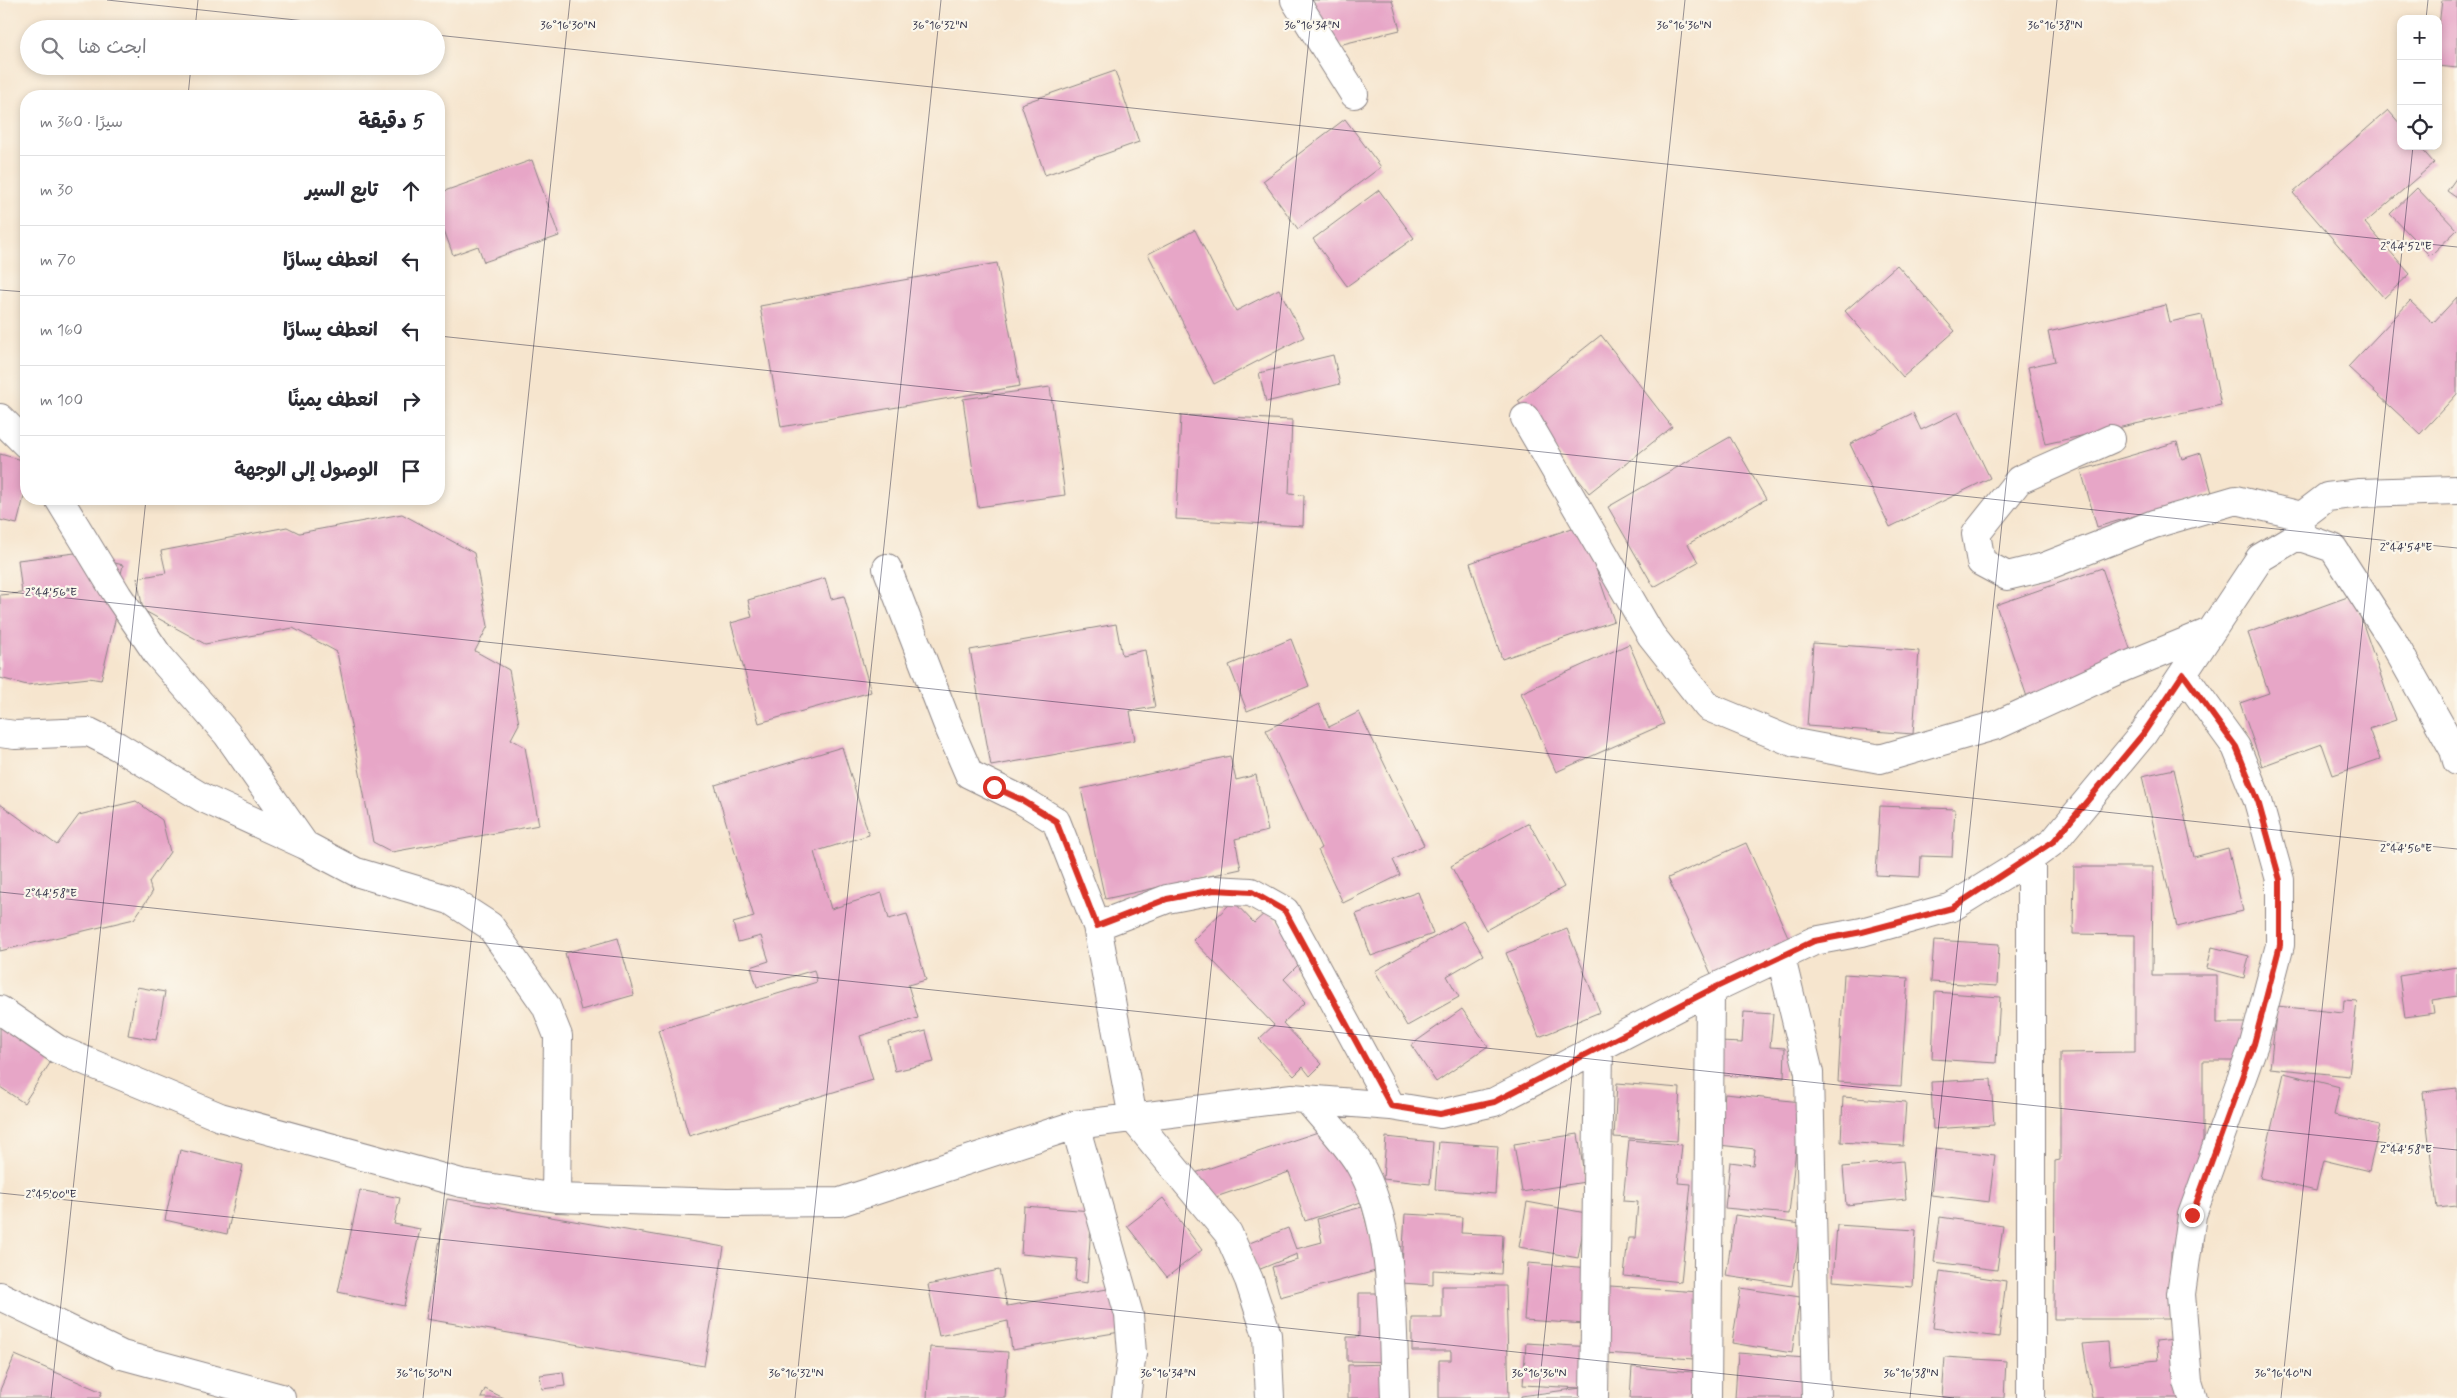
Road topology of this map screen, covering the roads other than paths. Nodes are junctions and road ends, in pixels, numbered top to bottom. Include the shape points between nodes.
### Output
1 (1295, 0) edge
2 (1354, 94) dead end
3 (0, 418) edge
4 (1526, 418) dead end
5 (20, 438) edge
6 (2111, 439) dead end
7 (2457, 490) edge
8 (63, 505) edge
9 (2300, 526) junction
10 (888, 568) dead end
11 (2210, 632) junction
12 (2183, 674) junction
13 (0, 733) edge
14 (2457, 761) edge
15 (305, 845) junction
16 (2030, 858) junction
17 (1097, 926) junction
18 (1780, 958) junction
19 (1710, 990) junction
20 (0, 1010) edge
21 (1599, 1046) junction
22 (1307, 1099) junction
23 (1391, 1106) junction
24 (1133, 1118) junction
25 (1075, 1125) junction
26 (556, 1198) junction
27 (0, 1296) edge
28 (280, 1398) edge
29 (1126, 1398) edge
30 (1270, 1398) edge
31 (1395, 1398) edge
32 (1594, 1398) edge
33 (1707, 1398) edge
34 (1816, 1398) edge
35 (2031, 1398) edge
36 (2193, 1398) edge

1 - 2 street
3 - 5 street
4 - 11 street via 1650,635 1708,707 1795,743 1880,759 1997,725
6 - 9 street via 2019,480 1976,534 1981,562 2007,576 2034,570 2154,524 2236,500
7 - 9 street via 2328,497
8 - 15 street via 158,655 227,734
9 - 11 street via 2260,558
9 - 14 street via 2333,548 2391,638 2454,750
10 - 17 street via 969,774 1056,821
11 - 12 street
12 - 16 street via 2143,734 2054,841
12 - 36 street via 2236,747 2258,801 2280,880 2280,945 2254,1044 2192,1215 2182,1294 2188,1382
13 - 15 street via 89,732 203,798
15 - 26 street via 356,872 450,900 490,926 546,1006 558,1036
16 - 18 street via 1952,908 1814,941
16 - 35 street
17 - 23 street via 1167,899 1214,890 1252,892 1285,911
17 - 24 street
18 - 19 street
18 - 34 street via 1809,1073
19 - 21 street
19 - 33 street
20 - 26 street via 57,1049 220,1117 462,1183
21 - 23 street via 1494,1102 1440,1114
21 - 32 street
22 - 23 street
22 - 24 street via 1292,1098
22 - 31 street via 1358,1162 1376,1205 1390,1279
24 - 25 street
24 - 30 street via 1228,1233 1250,1280 1267,1334
25 - 26 street via 840,1202 727,1203
25 - 29 street via 1129,1315 1132,1353
27 - 28 street via 122,1355

